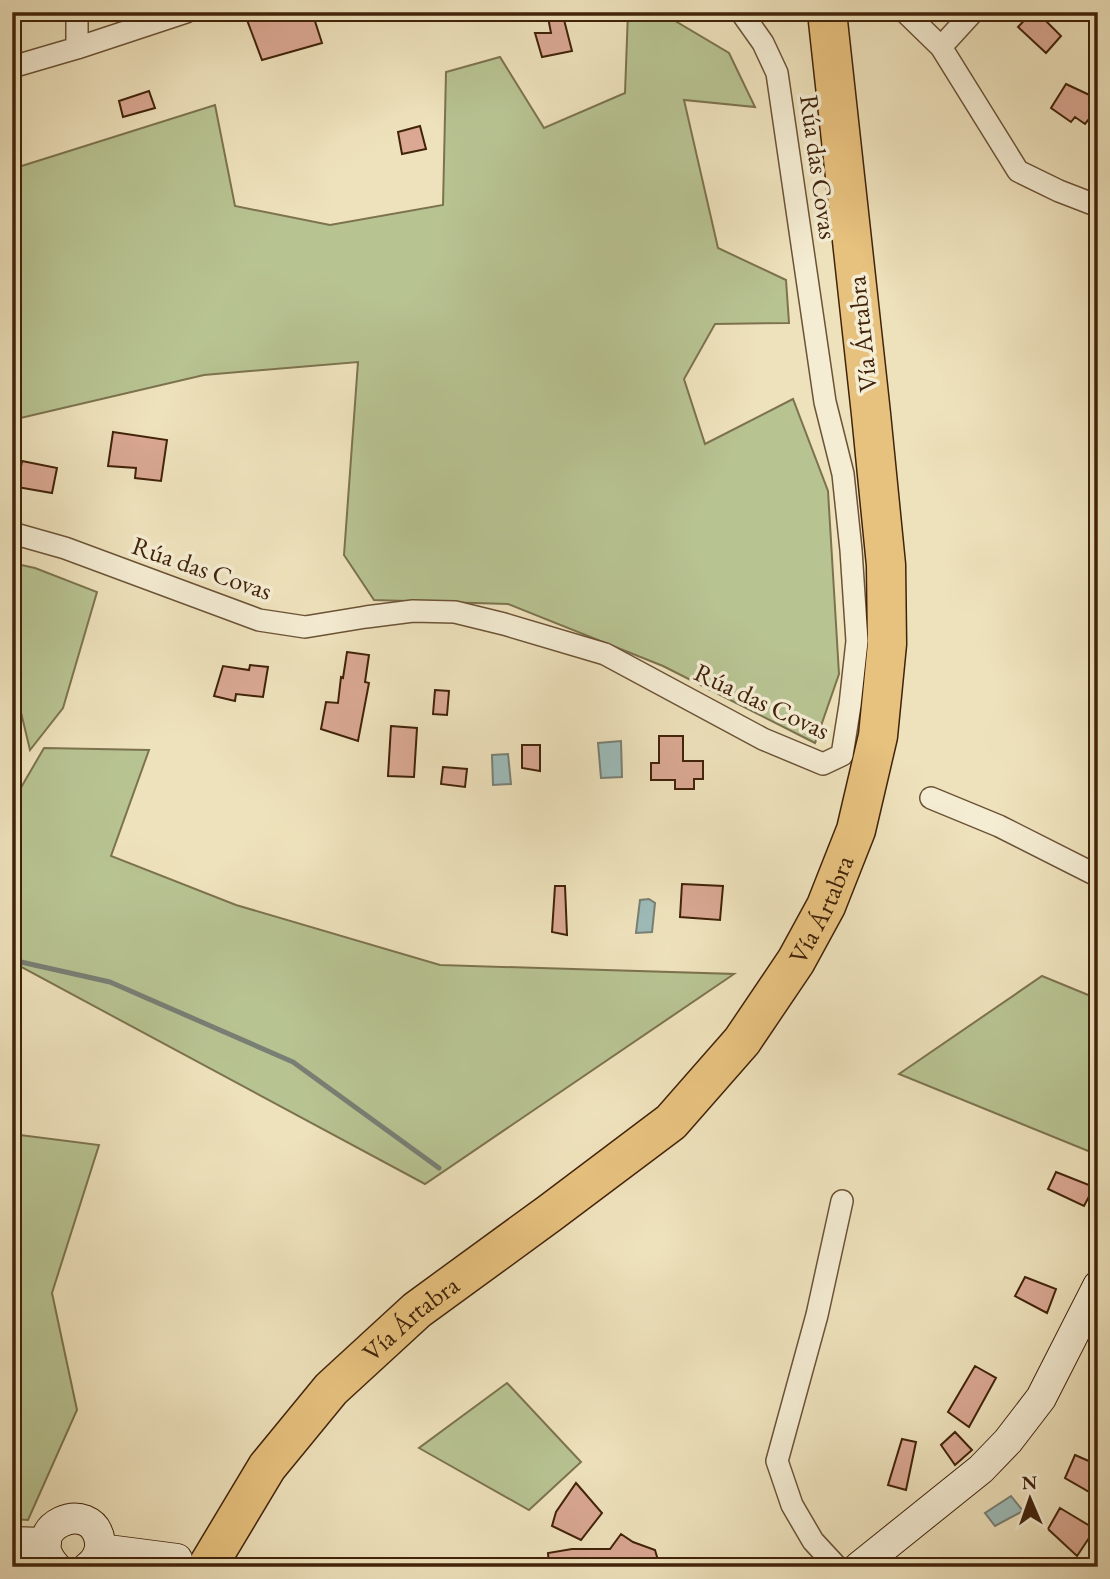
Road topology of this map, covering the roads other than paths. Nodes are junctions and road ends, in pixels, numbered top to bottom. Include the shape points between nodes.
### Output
1 (77, 12) edge
2 (186, 12) edge
3 (741, 12) edge
4 (827, 12) edge
5 (905, 12) edge
6 (973, 12) edge
7 (941, 47) junction
8 (77, 48) junction
9 (12, 67) edge
10 (1098, 206) edge
11 (12, 533) edge
12 (931, 798) dead end
13 (1098, 876) edge
14 (842, 1201) dead end
15 (1098, 1286) edge
16 (12, 1542) edge
17 (51, 1555) edge
18 (94, 1558) edge
19 (192, 1563) edge
20 (869, 1564) edge
21 (838, 1567) edge

1 - 8 street
2 - 8 street
3 - 11 street, Rúa das Covas via 777,73 825,402 843,474 857,640 842,755 823,764 763,738 605,654 504,624 454,612 413,611 305,627 259,620
4 - 19 highway, Vía Ártabra via 886,565 887,644 878,736 856,830 826,906 796,961 742,1041 671,1122 417,1310 331,1389
5 - 7 street
6 - 7 street
7 - 10 street via 1018,171
8 - 9 street
12 - 13 street
14 - 21 street via 777,1461 792,1505 813,1541
15 - 20 street via 1041,1398 1008,1441
16 - 17 street
17 - 18 street via 48,1535 52,1527 75,1518 96,1532 99,1540
18 - 19 street

